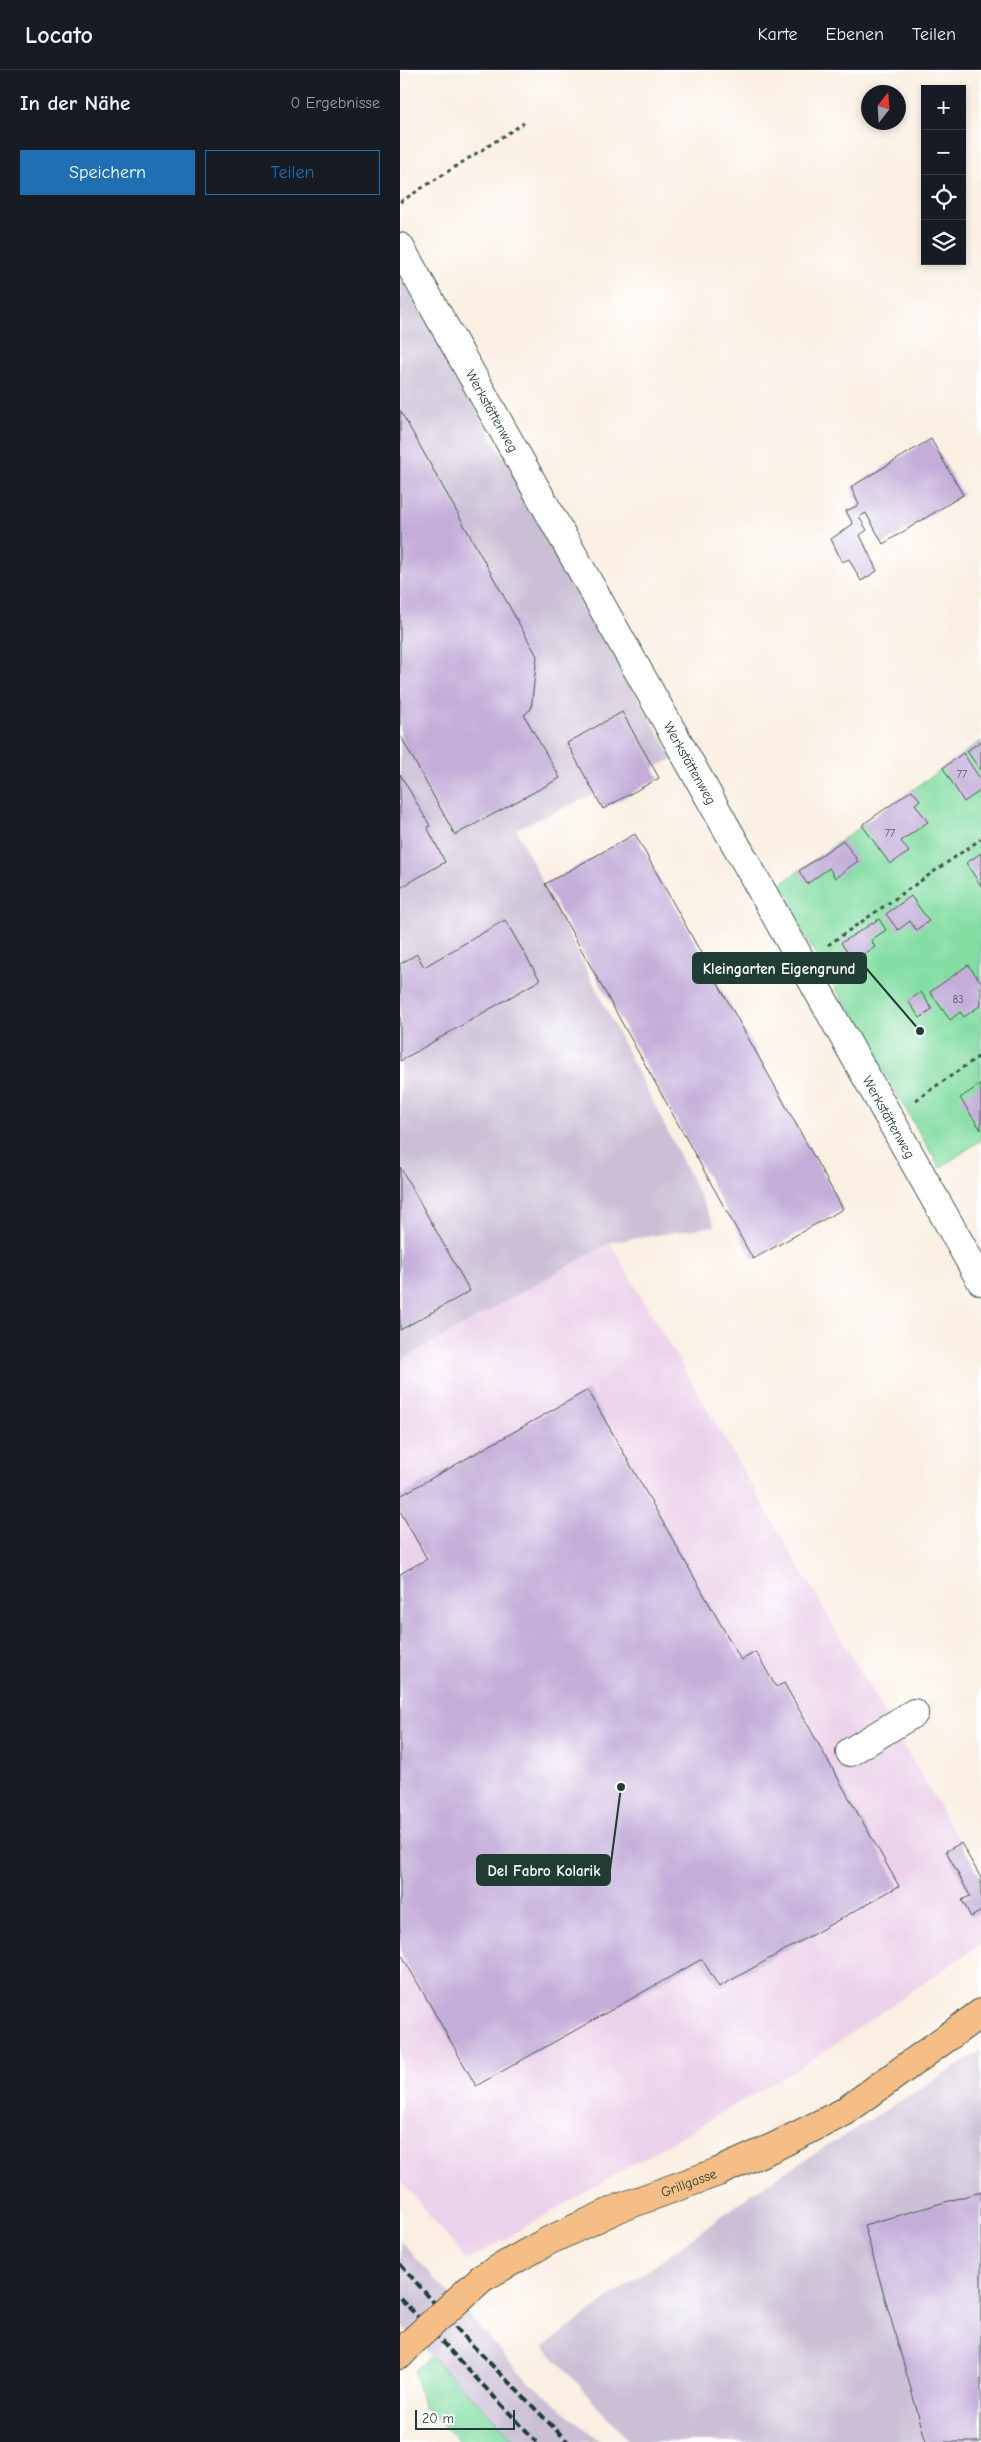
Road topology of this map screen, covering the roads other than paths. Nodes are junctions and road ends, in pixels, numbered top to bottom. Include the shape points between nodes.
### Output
1 (400, 247) edge
2 (981, 1281) edge
3 (914, 1713) dead end
4 (850, 1752) dead end
5 (981, 2013) edge
6 (408, 2347) edge

1 - 2 street, Werkstättenweg
3 - 4 street
5 - 6 main road, Grillgasse, bridge via 844,2112 774,2148 619,2208 548,2240 482,2278

